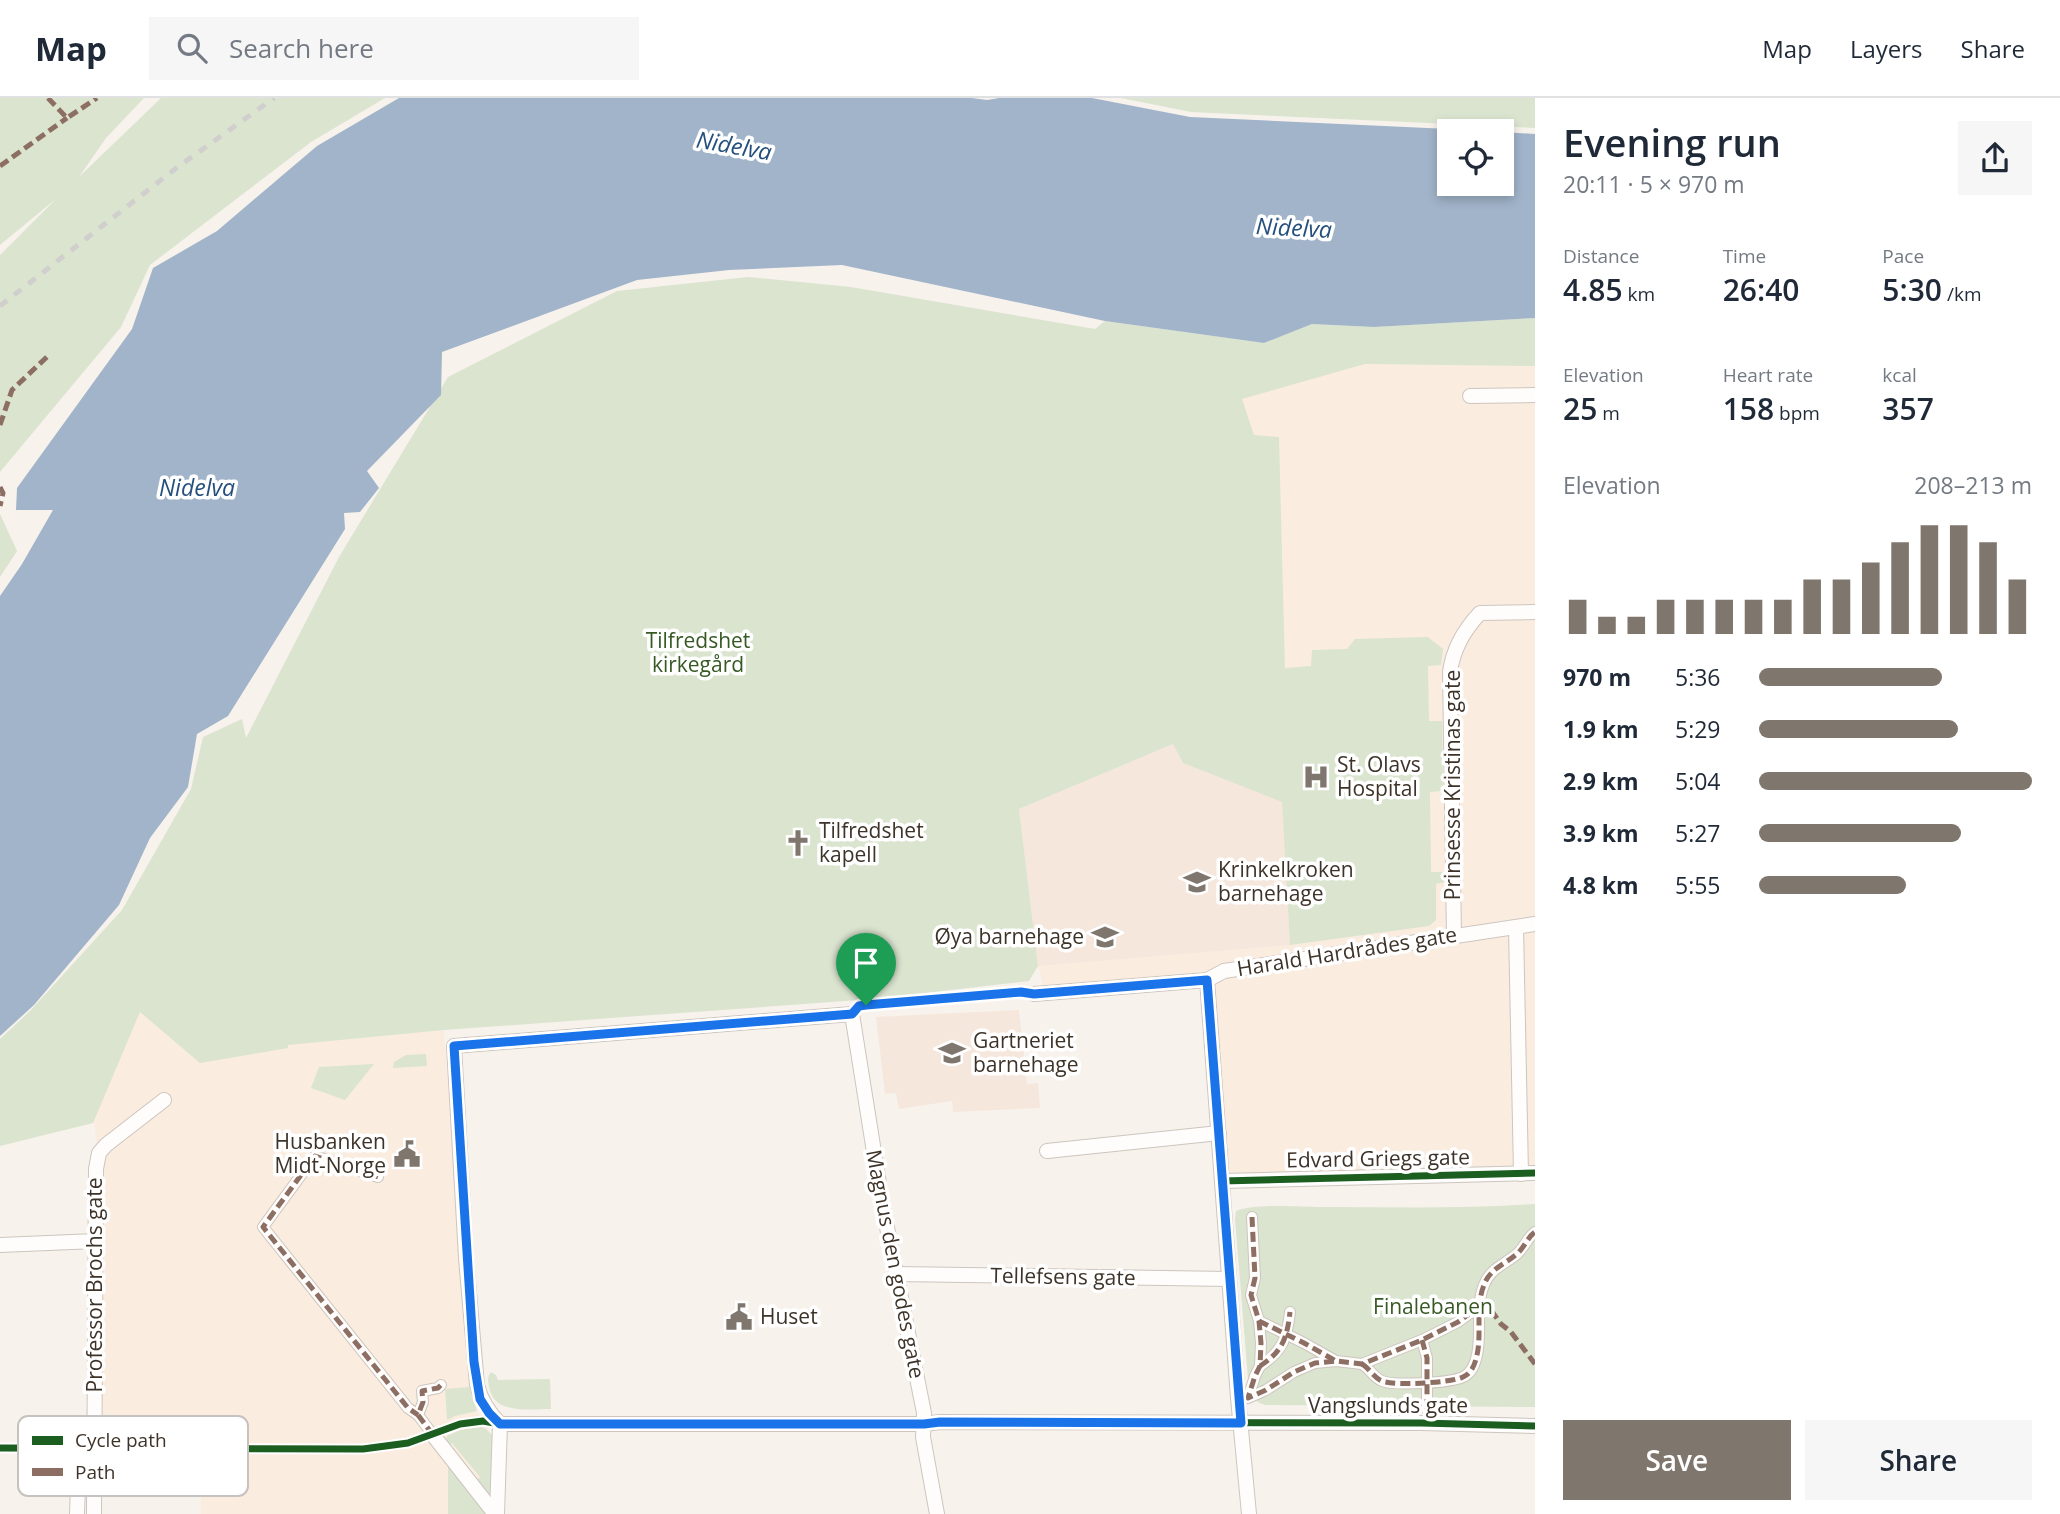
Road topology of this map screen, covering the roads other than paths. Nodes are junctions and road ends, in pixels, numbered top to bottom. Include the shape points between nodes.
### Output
1 (1535, 395) edge
2 (1470, 396) dead end
3 (1535, 612) edge
4 (1535, 924) edge
5 (1516, 927) junction
6 (1454, 936) junction
7 (1207, 980) junction
8 (1034, 994) dead end
9 (164, 1100) dead end
10 (1219, 1133) junction
11 (1047, 1151) dead end
12 (1528, 1174) edge
13 (378, 1177) dead end
14 (1222, 1181) junction
15 (1252, 1217) dead end
16 (1535, 1232) edge
17 (96, 1241) junction
18 (0, 1245) edge
19 (897, 1274) junction
20 (1229, 1279) junction
21 (1480, 1311) junction
22 (1290, 1312) dead end
23 (1259, 1321) junction
24 (1288, 1334) junction
25 (1423, 1340) junction
26 (1336, 1361) junction
27 (1362, 1364) junction
28 (1260, 1366) junction
29 (1427, 1383) junction
30 (441, 1385) dead end
31 (1427, 1409) dead end
32 (418, 1415) junction
33 (94, 1416) edge
34 (1241, 1423) junction
35 (500, 1424) junction
36 (924, 1424) junction
37 (1535, 1426) edge
38 (433, 1435) joint
39 (78, 1496) edge
40 (94, 1496) edge
41 (77, 1514) edge
42 (94, 1514) edge
43 (496, 1514) edge
44 (937, 1514) edge
45 (1249, 1514) edge

1 - 2 street
3 - 6 street, Prinsesse Kristinas gate via 1480,613 1452,656
4 - 5 street, Harald Hardrådes gate
5 - 6 street, Harald Hardrådes gate
5 - 12 street
6 - 7 street, Harald Hardrådes gate via 1223,971
7 - 8 street, Harald Hardrådes gate
7 - 10 street
9 - 17 street, Professor Brochs gate via 99,1153
10 - 11 street
10 - 14 street
12 - 14 street, Edvard Griegs gate
13 - 32 street via 315,1156 263,1227
14 - 20 street
15 - 23 street via 1255,1278 1251,1295
16 - 21 street via 1521,1251 1495,1268 1485,1282
17 - 18 street
17 - 33 street, Professor Brochs gate
19 - 20 street, Tellefsens gate
19 - 35 street, Magnus den godes gate via 852,1014 454,1046 476,1373 480,1399
19 - 36 street, Magnus den godes gate
20 - 34 street
21 - 25 street
21 - 29 street via 1472,1370 1463,1377
22 - 24 street
23 - 24 street
23 - 28 street
24 - 26 street
24 - 28 street via 1274,1357
25 - 27 street
25 - 29 street
26 - 27 street
26 - 28 street via 1315,1363 1248,1398
27 - 29 street via 1382,1381
29 - 31 street
30 - 32 street via 422,1391
32 - 38 street
34 - 36 street, Vangslunds gate
34 - 37 street, Vangslunds gate
34 - 45 street
35 - 36 street, Vangslunds gate
35 - 43 street
36 - 44 street, Magnus den godes gate
38 - 43 street
39 - 41 street, Professor Brochs gate
40 - 42 street, Professor Brochs gate

